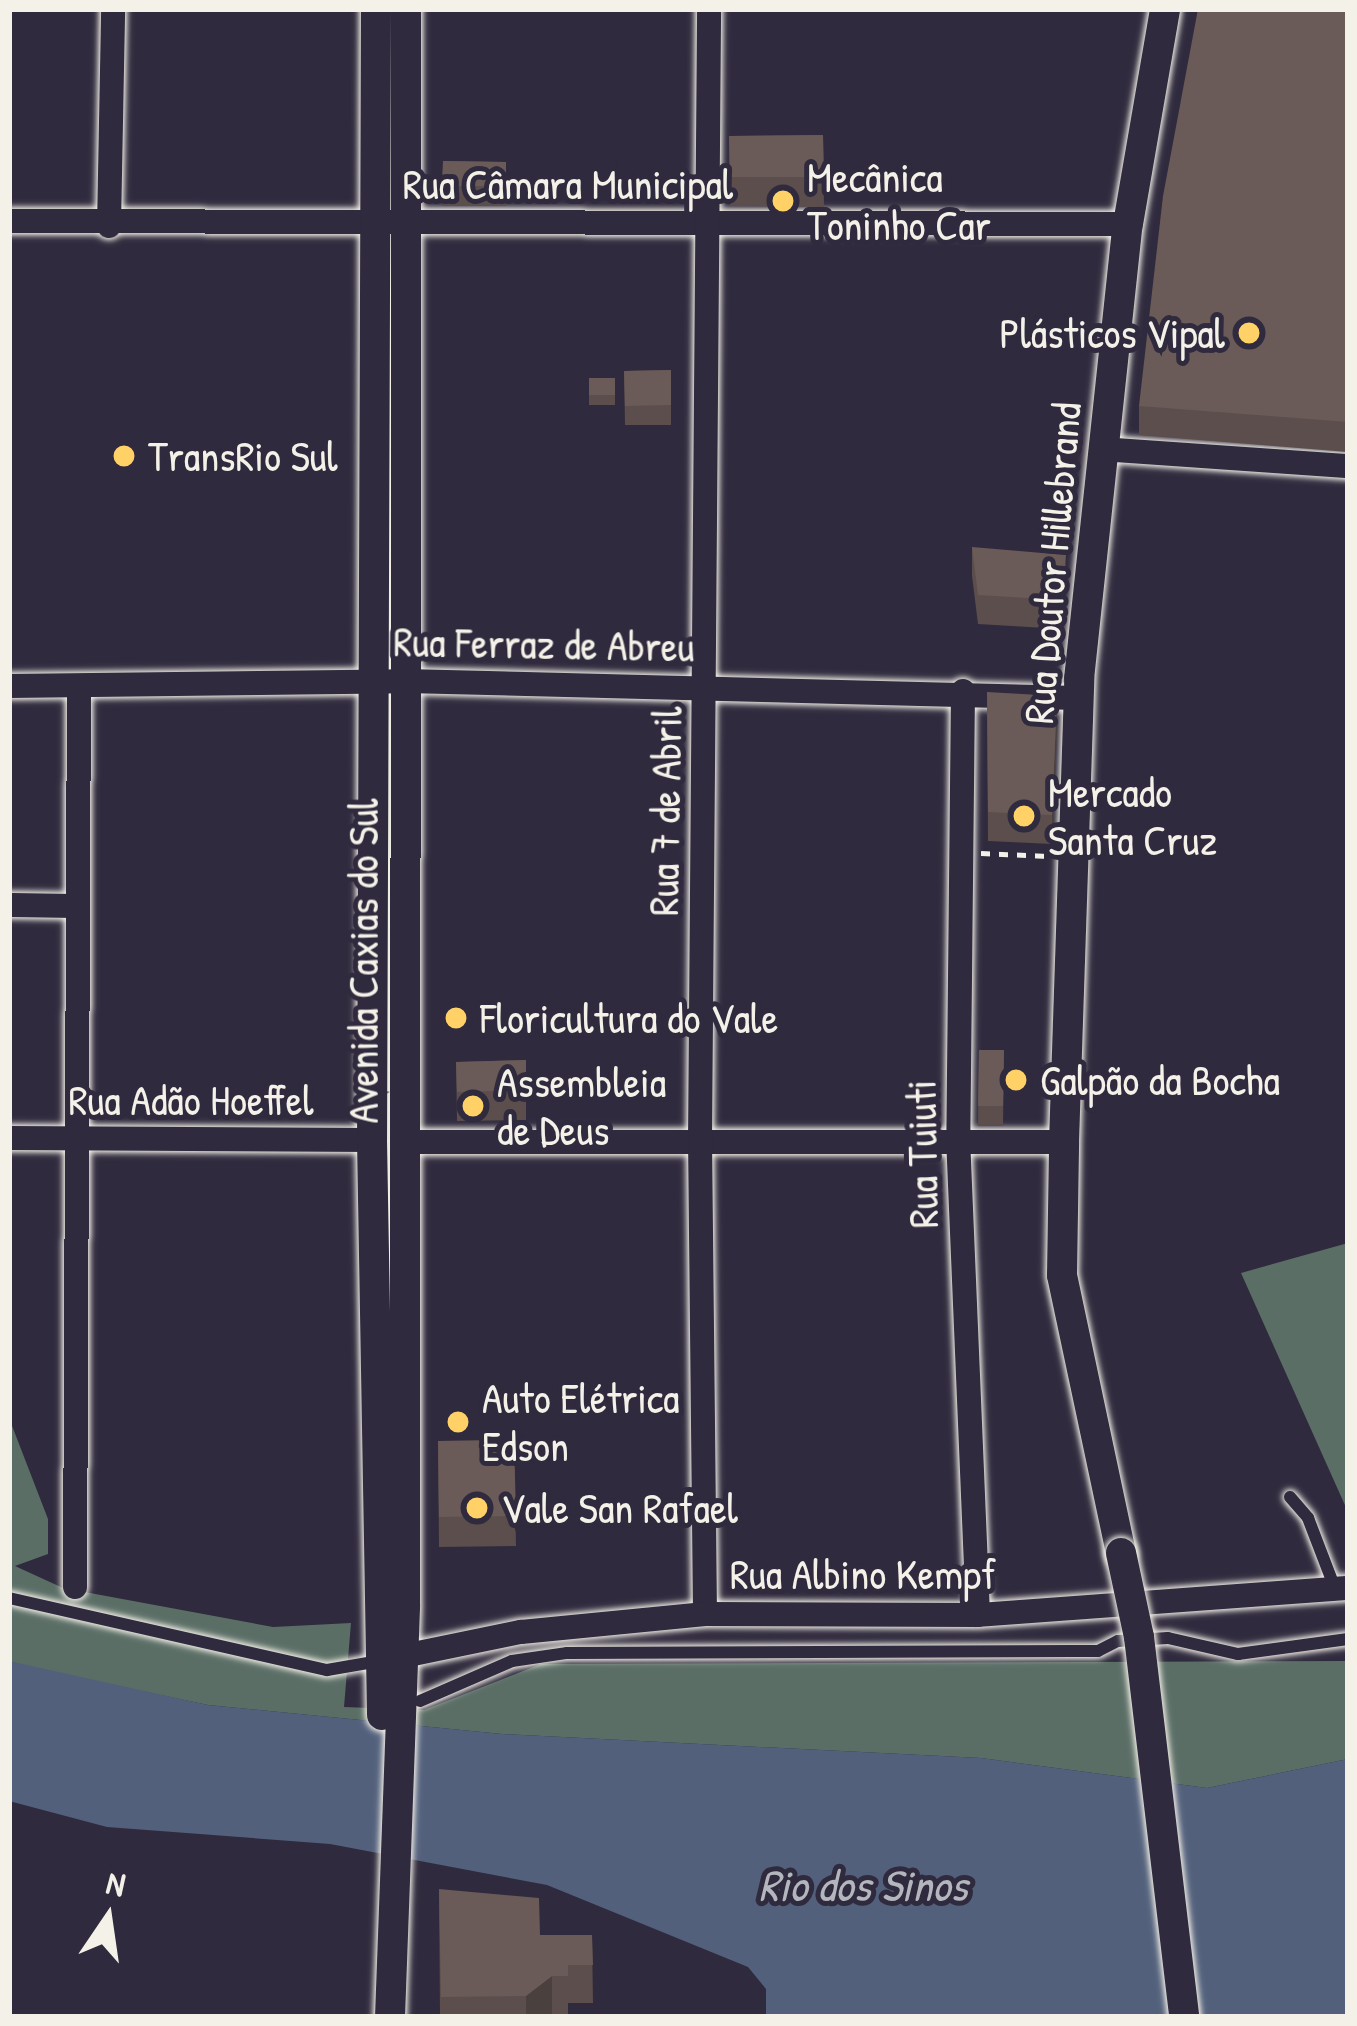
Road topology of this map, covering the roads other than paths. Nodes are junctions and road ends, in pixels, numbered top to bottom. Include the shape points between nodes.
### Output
1 (112, 9) edge
2 (376, 9) edge
3 (406, 9) edge
4 (709, 9) edge
5 (1165, 9) edge
6 (9, 221) edge
7 (710, 222) junction
8 (390, 223) junction
9 (1128, 224) junction
10 (110, 226) junction
11 (1102, 449) junction
12 (1348, 466) edge
13 (391, 681) junction
14 (706, 685) junction
15 (9, 686) edge
16 (79, 688) junction
17 (963, 691) junction
18 (1078, 698) junction
19 (9, 904) edge
20 (78, 906) junction
21 (958, 1137) junction
22 (9, 1138) edge
23 (77, 1138) junction
24 (372, 1140) junction
25 (405, 1142) junction
26 (700, 1142) junction
27 (1064, 1142) junction
28 (1290, 1497) dead end
29 (75, 1587) joint
30 (1342, 1590) edge
31 (9, 1598) edge
32 (67, 1613) junction
33 (705, 1614) junction
34 (978, 1615) junction
35 (1348, 1639) edge
36 (460, 1645) junction
37 (391, 1659) junction
38 (479, 1675) junction
39 (401, 1709) junction
40 (390, 2017) edge
41 (1184, 2017) edge

1 - 10 street
2 - 8 street, Avenida Caxias do Sul
3 - 8 street, Avenida Caxias do Sul
4 - 7 street, Rua 7 de Abril
5 - 9 street, Rua Doutor Hillebrand
6 - 10 street, Rua Câmara Municipal
7 - 8 street, Rua Câmara Municipal
7 - 9 street, Rua Câmara Municipal
7 - 14 street, Rua 7 de Abril
8 - 10 street, Rua Câmara Municipal
8 - 13 street, Avenida Caxias do Sul
9 - 11 street, Rua Doutor Hillebrand
11 - 12 street
11 - 18 street, Rua Doutor Hillebrand
13 - 14 street, Rua Ferraz de Abreu
13 - 16 street, Rua Ferraz de Abreu
13 - 24 street, Avenida Caxias do Sul
13 - 25 street, Avenida Caxias do Sul
14 - 17 street, Rua Ferraz de Abreu
14 - 26 street, Rua 7 de Abril
15 - 16 street, Rua Ferraz de Abreu
16 - 20 street
17 - 18 street, Rua Ferraz de Abreu
17 - 21 street, Rua Tuiuti
18 - 27 street, Rua Doutor Hillebrand via 1079,857
19 - 20 street
20 - 23 street
21 - 26 street
21 - 27 street
21 - 34 street, Rua Tuiuti
22 - 23 street, Rua Adão Hoeffel
23 - 24 street, Rua Adão Hoeffel
23 - 29 street
24 - 37 street, Avenida Caxias do Sul
25 - 26 street
25 - 37 street, Avenida Caxias do Sul
26 - 33 street, Rua 7 de Abril
27 - 41 street, Rua Doutor Hillebrand, bridge via 1062,1275 1139,1637
28 - 30 lane
29 - 32 lane
30 - 34 street, Rua Albino Kempf
31 - 32 lane
32 - 37 lane via 327,1670
33 - 34 street, Rua Albino Kempf
33 - 36 street, Rua Albino Kempf
35 - 38 lane via 1238,1654 1168,1638 1098,1651 567,1653
36 - 37 street, Rua Albino Kempf
36 - 38 lane
37 - 39 street, Avenida Caxias do Sul
38 - 39 lane
39 - 40 street, Avenida Caxias do Sul

